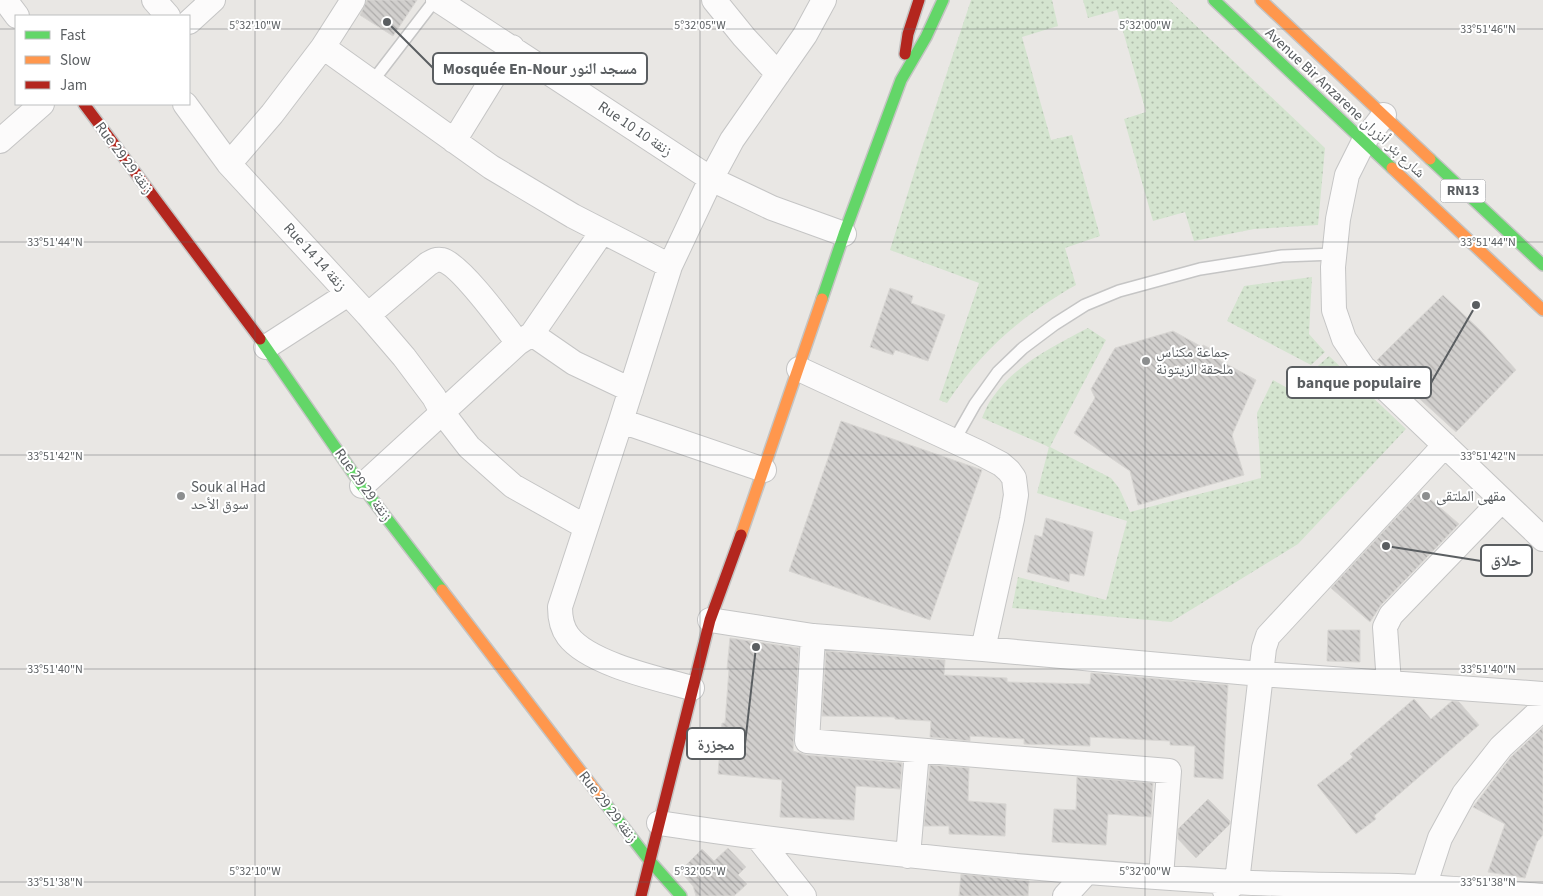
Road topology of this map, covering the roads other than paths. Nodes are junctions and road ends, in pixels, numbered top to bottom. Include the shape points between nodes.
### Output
1 (5, 0) edge
2 (154, 0) edge
3 (213, 0) edge
4 (353, 0) edge
5 (436, 0) edge
6 (714, 0) edge
7 (824, 0) edge
8 (919, 0) edge
9 (943, 0) edge
10 (1214, 0) edge
11 (1261, 0) edge
12 (16, 15) edge
13 (167, 15) edge
14 (190, 21) edge
15 (323, 47) junction
16 (512, 47) junction
17 (778, 74) junction
18 (901, 80) junction
19 (372, 82) junction
20 (41, 105) edge
21 (87, 105) edge
22 (186, 105) edge
23 (1384, 115) junction
24 (0, 141) edge
25 (454, 141) junction
26 (1364, 141) junction
27 (229, 164) junction
28 (711, 179) junction
29 (602, 232) junction
30 (844, 234) junction
31 (1334, 254) junction
32 (1543, 264) edge
33 (670, 266) junction
34 (348, 294) junction
35 (1543, 310) edge
36 (368, 316) junction
37 (525, 338) junction
38 (266, 347) junction
39 (798, 369) junction
40 (631, 390) junction
41 (442, 412) junction
42 (621, 422) junction
43 (954, 441) junction
44 (1445, 445) junction
45 (764, 470) junction
46 (362, 486) junction
47 (1502, 500) junction
48 (586, 528) junction
49 (1543, 539) edge
50 (710, 620) junction
51 (813, 636) junction
52 (983, 649) junction
53 (1261, 674) junction
54 (1389, 683) junction
55 (692, 688) junction
56 (1543, 694) edge
57 (1543, 708) edge
58 (917, 751) junction
59 (658, 823) junction
60 (758, 838) junction
61 (908, 856) junction
62 (649, 860) junction
63 (1087, 872) junction
64 (1161, 877) junction
65 (1228, 889) edge
66 (1424, 891) edge
67 (641, 896) edge
68 (681, 896) edge
69 (804, 896) edge
70 (1065, 896) edge
71 (1543, 896) edge

1 - 12 street
2 - 13 street
3 - 14 street
4 - 15 street
5 - 16 street, Rue 10 زنقة 10
5 - 19 lane
6 - 17 street
7 - 17 street via 805,36
8 - 18 street via 908,34
9 - 18 street
10 - 26 street, Avenue Bir Anzarene شارع بئر أنزران / RN13
11 - 23 street, Avenue Bir Anzarene شارع بئر أنزران / RN13
15 - 19 street
15 - 27 street
16 - 25 street
16 - 28 street, Rue 10 زنقة 10
17 - 28 street via 732,140
18 - 30 street
19 - 25 street
20 - 24 street
21 - 38 street, Rue 29 زنقة 29
22 - 27 street, Rue 14 زنقة 14
23 - 26 street
23 - 32 street, Avenue Bir Anzarene شارع بئر أنزران / RN13
25 - 29 street via 491,167
26 - 31 street via 1347,174
26 - 35 street, Avenue Bir Anzarene شارع بئر أنزران / RN13
27 - 34 street, Rue 14 زنقة 14
28 - 30 street, Rue 10 زنقة 10 via 772,208
28 - 33 street
29 - 33 street
29 - 37 street
30 - 39 street
31 - 43 lane via 1282,256 1200,269 1119,291 1085,305 1023,348 998,372
31 - 44 street via 1334,310 1344,338 1363,367
33 - 40 street
34 - 36 street, Rue 14 زنقة 14
34 - 38 street
36 - 37 street via 428,264 441,260 452,265
36 - 41 street, Rue 14 زنقة 14 via 404,357
37 - 40 street
37 - 41 street
38 - 46 street, Rue 29 زنقة 29
39 - 43 street
39 - 45 street
40 - 42 street
41 - 46 street
41 - 48 street, Rue 14 زنقة 14 via 469,447 513,486
42 - 45 street
42 - 48 street
43 - 52 street via 1001,464 1014,478 1016,487
44 - 47 street
44 - 53 street via 1275,627 1264,648
45 - 50 street
46 - 62 street, Rue 29 زنقة 29
47 - 49 street
47 - 54 street via 1391,615 1386,627
48 - 55 street via 560,607 568,636 578,647 600,659
50 - 51 street
50 - 55 street
51 - 52 street
51 - 58 street via 807,741
52 - 53 street
53 - 54 street
53 - 65 street
54 - 56 street
55 - 59 street
57 - 66 street via 1501,747 1464,794 1440,838
58 - 61 street
58 - 64 street via 1169,771
59 - 60 street
59 - 62 street
60 - 61 street
60 - 69 street
61 - 63 street
62 - 67 street
62 - 68 street, Rue 29 زنقة 29
63 - 64 street
63 - 70 street
64 - 65 street
65 - 66 street
66 - 71 street

